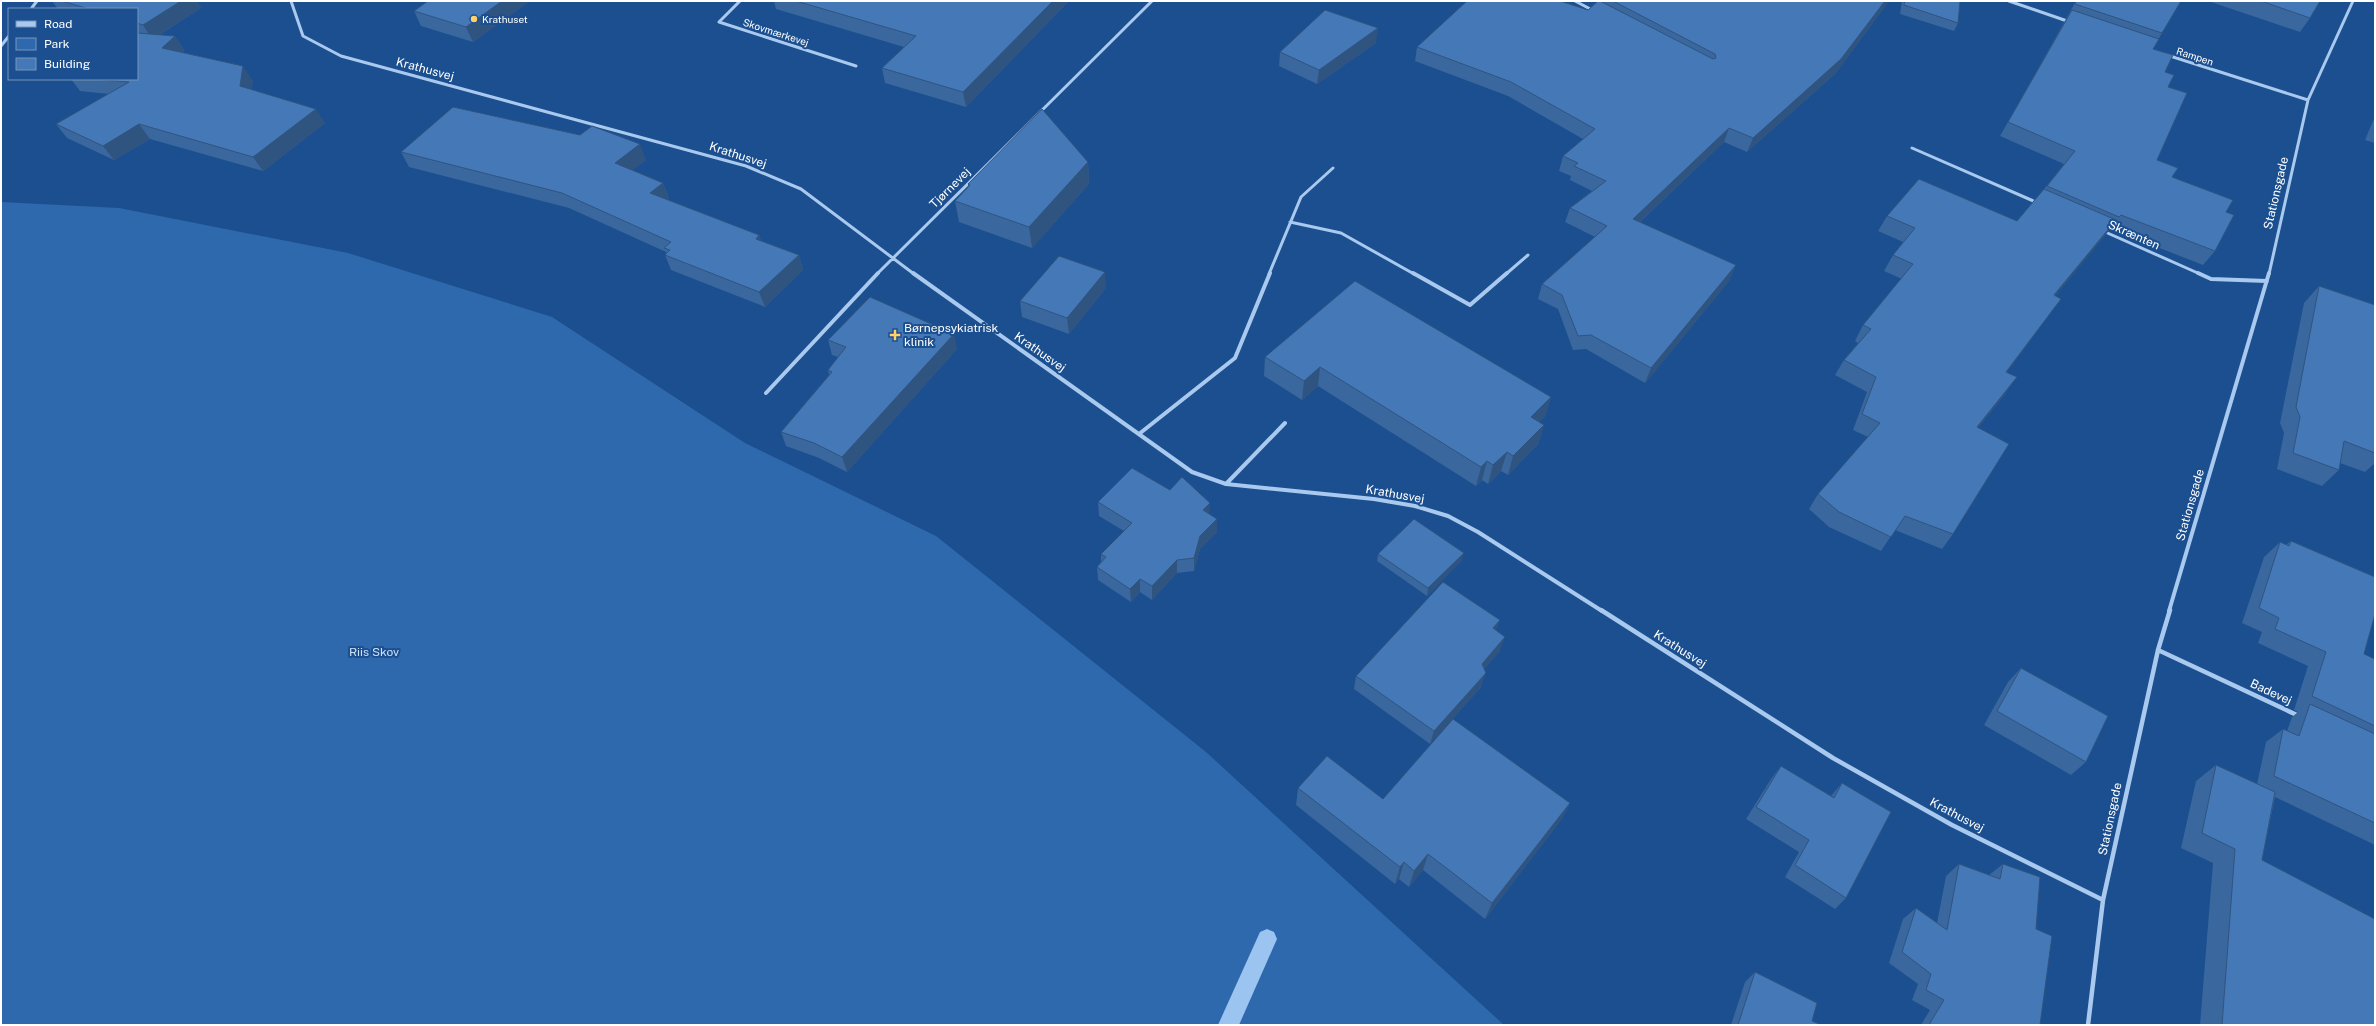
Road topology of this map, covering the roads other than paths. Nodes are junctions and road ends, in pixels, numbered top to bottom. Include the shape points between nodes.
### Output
1 (291, 1) edge
2 (740, 1) edge
3 (1152, 1) edge
4 (1575, 1) edge
5 (2010, 1) edge
6 (2353, 1) edge
7 (1596, 12) edge
8 (2076, 25) edge
9 (8, 37) edge
10 (1, 46) edge
11 (2165, 54) edge
12 (856, 66) dead end
13 (2308, 100) junction
14 (1912, 148) dead end
15 (1333, 168) dead end
16 (2043, 205) edge
17 (1290, 222) junction
18 (2102, 231) edge
19 (1528, 255) dead end
20 (893, 257) junction
21 (2267, 281) junction
22 (766, 393) dead end
23 (1285, 423) dead end
24 (1140, 434) junction
25 (1226, 484) junction
26 (2158, 650) junction
27 (2303, 718) dead end
28 (2103, 900) junction
29 (2088, 1025) edge

1 - 20 street, Krathusvej via 303,36 341,56 746,166 801,189
2 - 12 street, Skovmærkevej via 719,22
3 - 20 street, Tjørnevej
4 - 7 street
5 - 8 street
6 - 13 street, Stationsgade
9 - 10 street
11 - 13 street, Rampen
13 - 21 street, Stationsgade
14 - 16 street
15 - 17 street via 1301,197
17 - 19 street via 1341,233 1470,305
17 - 24 street via 1235,358
18 - 21 street, Skrænten via 2211,279
20 - 22 street, Tjørnevej
20 - 24 street, Krathusvej via 950,301
21 - 26 street, Stationsgade
23 - 25 street
24 - 25 street, Krathusvej via 1192,472
25 - 28 street, Krathusvej via 1374,499 1415,506 1448,516 1484,536 1833,758 1952,825
26 - 27 street, Badevej
26 - 28 street, Stationsgade
28 - 29 street, Stationsgade

